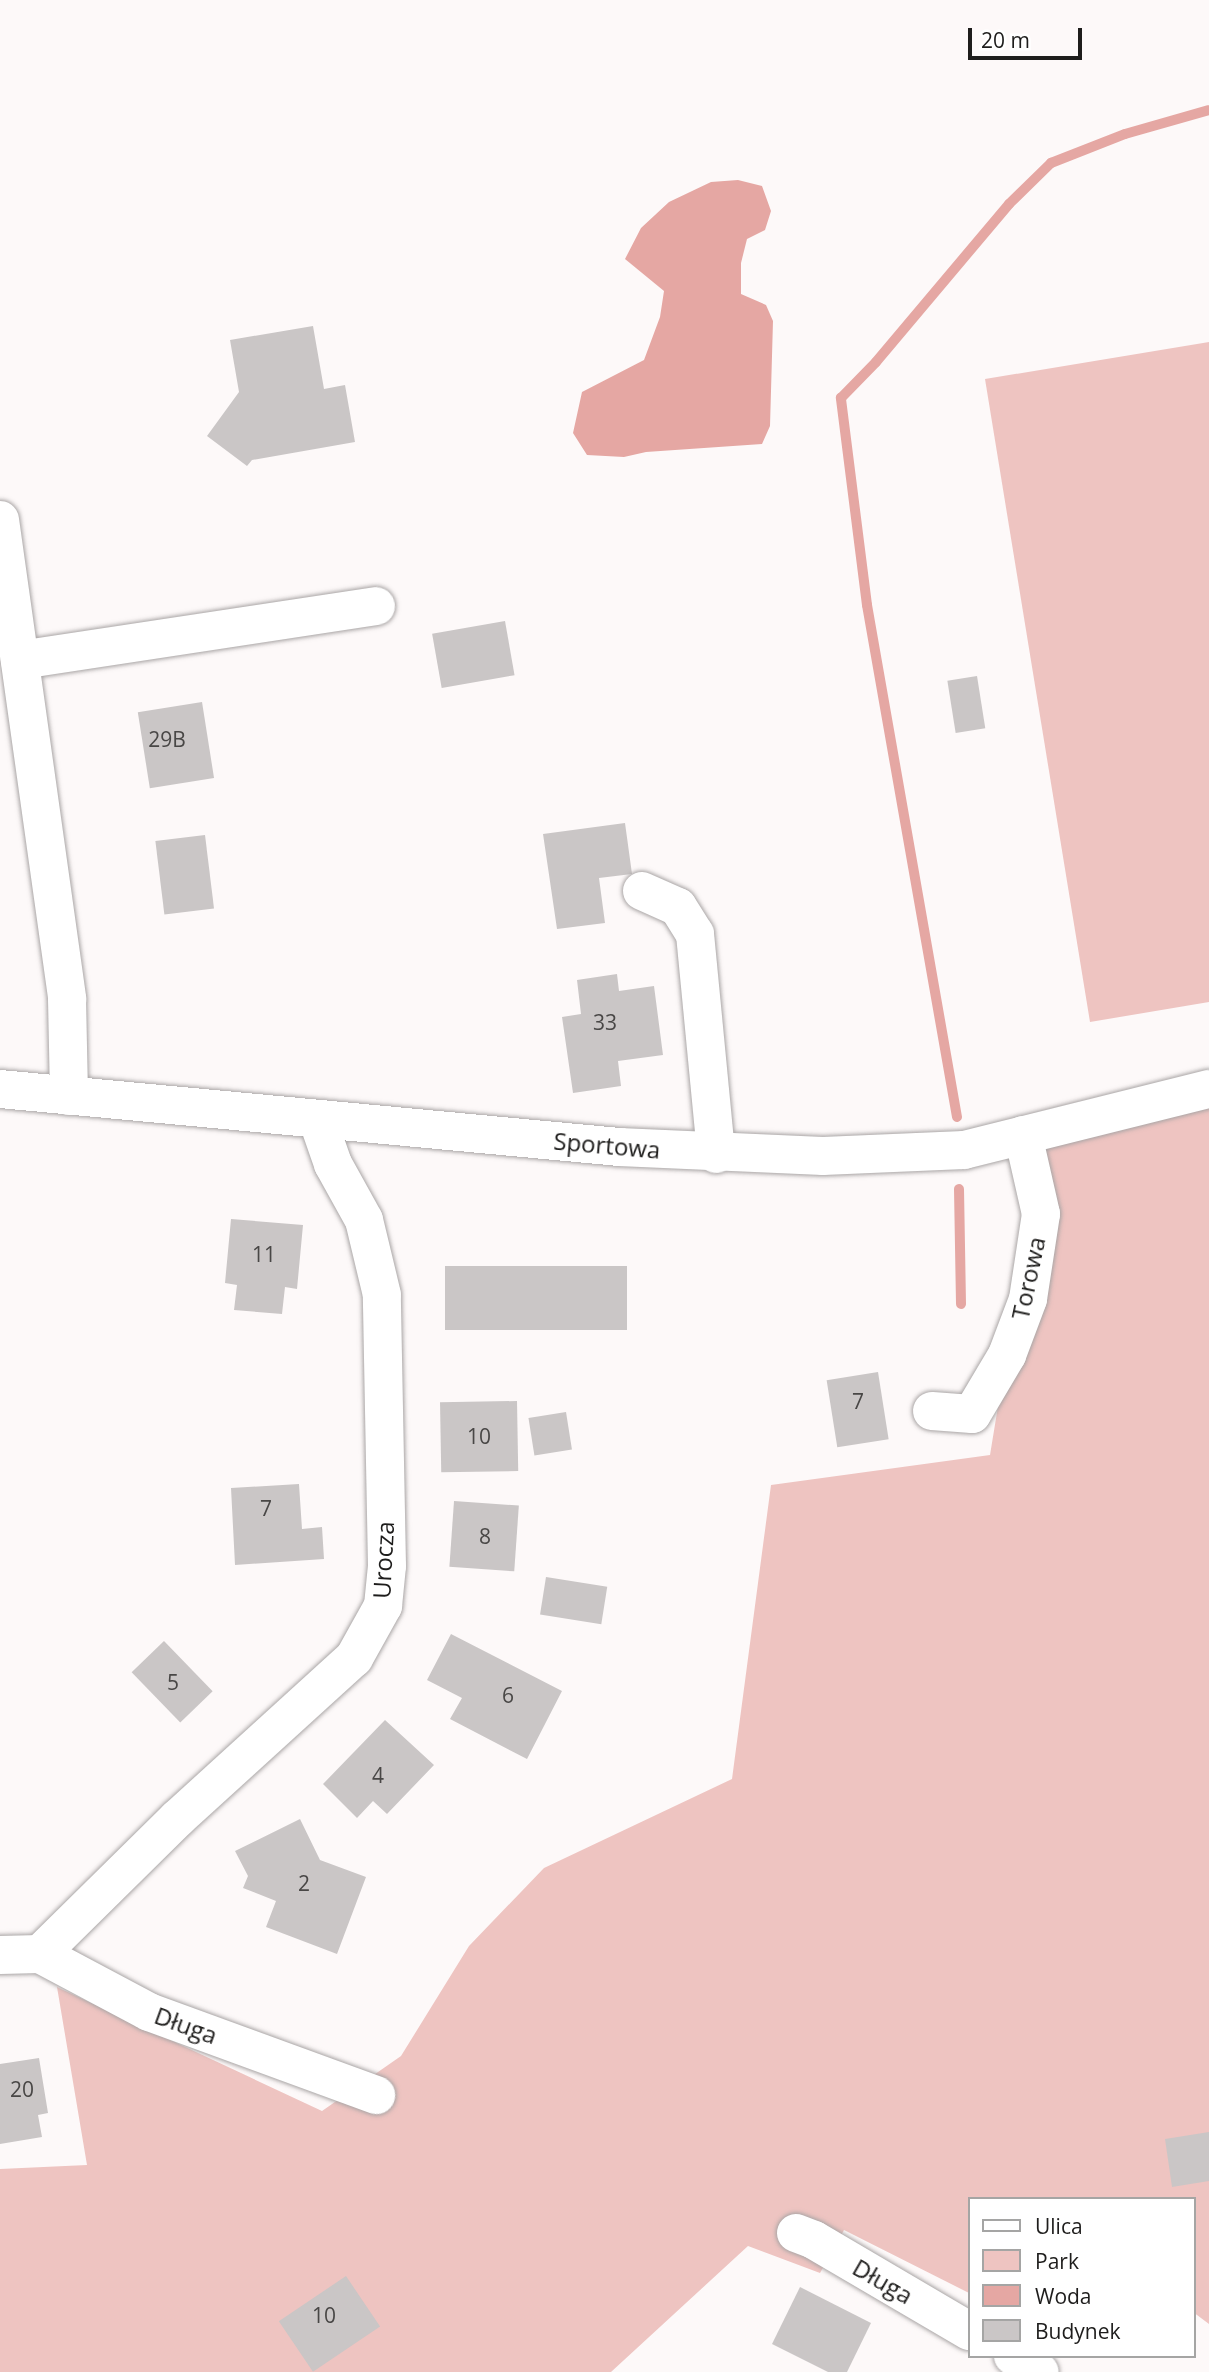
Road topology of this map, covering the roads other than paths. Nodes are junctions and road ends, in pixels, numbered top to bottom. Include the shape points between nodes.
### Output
1 (0, 520) edge
2 (376, 606) dead end
3 (20, 660) junction
4 (642, 891) dead end
5 (0, 1089) edge
6 (1209, 1089) edge
7 (69, 1096) junction
8 (318, 1121) junction
9 (1023, 1135) junction
10 (716, 1154) junction
11 (932, 1411) dead end
12 (40, 1954) junction
13 (0, 1955) edge
14 (376, 2095) dead end
15 (796, 2233) dead end
16 (968, 2330) edge
17 (1016, 2358) edge
18 (1040, 2372) edge

1 - 3 street
2 - 3 street
3 - 7 street via 67,999
4 - 10 street via 678,907 695,934
5 - 7 street, Sportowa
6 - 9 street, Sportowa
7 - 8 street, Sportowa
8 - 10 street, Sportowa
8 - 12 street, Urocza via 333,1164 364,1220 382,1295 387,1566 383,1605 354,1658 158,1837
9 - 10 street, Sportowa via 964,1150 823,1157
9 - 11 street, Torowa via 1041,1214 1028,1299 1007,1355 972,1414
12 - 13 street, Długa
12 - 14 street, Długa via 149,2012
15 - 16 street, Długa
17 - 18 street

